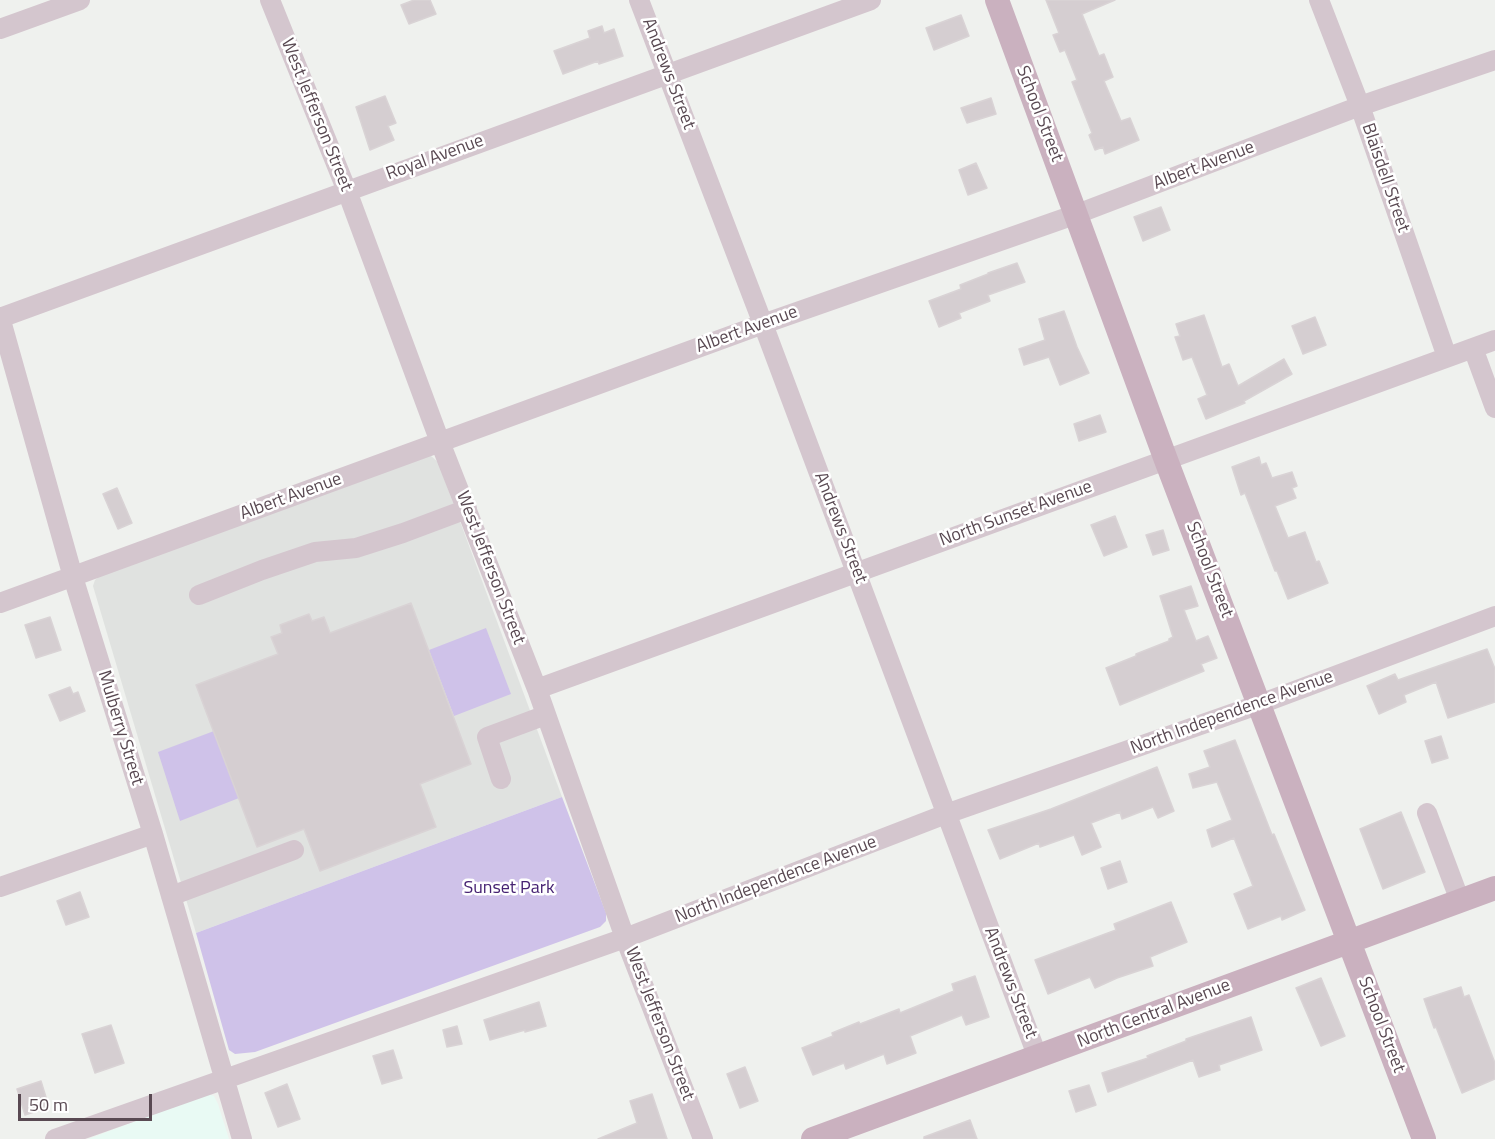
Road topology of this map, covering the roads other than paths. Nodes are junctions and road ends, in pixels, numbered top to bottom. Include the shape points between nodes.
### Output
1 (80, 0) edge
2 (270, 0) edge
3 (639, 0) edge
4 (871, 0) edge
5 (997, 0) edge
6 (1319, 0) edge
7 (0, 29) edge
8 (1495, 60) edge
9 (668, 74) junction
10 (1360, 106) junction
11 (347, 190) junction
12 (1077, 214) junction
13 (0, 318) edge
14 (763, 324) junction
15 (1495, 340) edge
16 (1473, 348) junction
17 (1447, 357) junction
18 (1495, 408) edge
19 (440, 442) junction
20 (1166, 460) junction
21 (467, 509) junction
22 (856, 573) junction
23 (73, 577) junction
24 (199, 595) dead end
25 (0, 603) edge
26 (1495, 616) edge
27 (537, 689) junction
28 (1260, 704) junction
29 (546, 715) junction
30 (501, 779) dead end
31 (1427, 813) dead end
32 (946, 814) junction
33 (153, 834) junction
34 (294, 850) dead end
35 (0, 887) edge
36 (1495, 888) edge
37 (171, 896) junction
38 (1460, 901) junction
39 (625, 938) junction
40 (1349, 940) junction
41 (1038, 1058) junction
42 (224, 1079) junction
43 (854, 1132) edge
44 (55, 1139) edge
45 (242, 1139) edge
46 (703, 1139) edge
47 (813, 1139) edge
48 (1424, 1139) edge

1 - 7 street
2 - 11 street, West Jefferson Street
3 - 9 street, Andrews Street
4 - 9 street, Royal Avenue
5 - 12 main road, School Street
6 - 10 street, Blaisdell Street
8 - 10 street, Albert Avenue
9 - 11 street, Royal Avenue
9 - 14 street, Andrews Street
10 - 12 street, Albert Avenue
10 - 17 street, Blaisdell Street
11 - 13 street, Royal Avenue
11 - 19 street, West Jefferson Street
12 - 14 street, Albert Avenue
12 - 20 main road, School Street
13 - 23 street, Mulberry Street
14 - 19 street, Albert Avenue
14 - 22 street, Andrews Street
15 - 16 street, North Sunset Avenue
16 - 17 street, North Sunset Avenue
16 - 18 street
17 - 20 street, North Sunset Avenue
19 - 21 street, West Jefferson Street
19 - 23 street, Albert Avenue
20 - 22 street, North Sunset Avenue
20 - 28 main road, School Street
21 - 24 street via 356,548 315,552
21 - 27 street, West Jefferson Street
22 - 27 street, North Sunset Avenue
22 - 32 street, Andrews Street
23 - 25 street, Albert Avenue
23 - 33 street, Mulberry Street
26 - 28 street, North Independence Avenue
27 - 29 street, West Jefferson Street
28 - 32 street, North Independence Avenue
28 - 40 main road, School Street
29 - 30 street via 487,737
29 - 39 street, West Jefferson Street
31 - 38 street
32 - 39 street, North Independence Avenue
32 - 41 street, Andrews Street
33 - 35 street
33 - 37 street, Mulberry Street
34 - 37 street
36 - 38 main road, North Central Avenue
37 - 42 street, Mulberry Street
38 - 40 main road, North Central Avenue
39 - 42 street, North Independence Avenue
39 - 46 street, West Jefferson Street
40 - 41 main road, North Central Avenue
40 - 48 main road, School Street
41 - 43 main road, North Central Avenue
42 - 44 street, North Independence Avenue
42 - 45 street, Mulberry Street
43 - 47 main road, North Central Avenue

